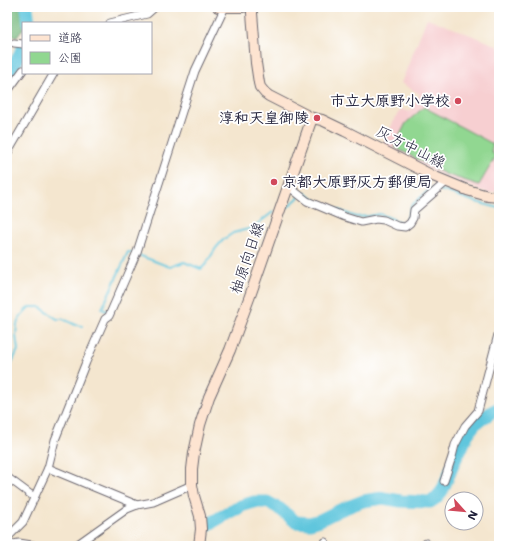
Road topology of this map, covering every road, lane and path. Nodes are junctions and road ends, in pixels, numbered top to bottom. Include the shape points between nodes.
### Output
1 (155, 7) edge
2 (218, 7) edge
3 (225, 7) edge
4 (243, 7) edge
5 (252, 7) edge
6 (114, 22) edge
7 (14, 43) dead end
8 (22, 44) edge
9 (22, 71) edge
10 (53, 74) edge
11 (7, 92) edge
12 (312, 118) junction
13 (7, 154) edge
14 (446, 182) junction
15 (288, 186) junction
16 (499, 197) edge
17 (499, 331) edge
18 (48, 468) junction
19 (7, 477) edge
20 (444, 481) dead end
21 (192, 485) junction
22 (34, 497) junction
23 (137, 505) junction
24 (7, 538) edge
25 (7, 545) edge
26 (38, 546) edge
27 (75, 546) edge
28 (199, 546) edge
29 (322, 546) edge
30 (328, 546) edge

1 - 6 street via 147,14
2 - 3 main road
3 - 4 main road
3 - 18 street via 195,71 136,254 86,362 55,440
5 - 12 main road via 260,87 272,98
7 - 8 street
9 - 11 street
10 - 13 street
12 - 14 main road, 灰方中山線 via 322,120
12 - 15 main road, 柚原向日線
14 - 15 street via 414,210 413,218 405,227 376,219 361,222 307,201
14 - 16 main road, 灰方中山線 via 488,196
15 - 21 main road, 柚原向日線 via 251,293 209,396 194,453
17 - 20 street via 478,411 465,426 455,445
18 - 22 street
18 - 23 street
19 - 22 street
21 - 23 street via 153,502
21 - 28 main road, 柚原向日線 via 200,516
22 - 24 street via 23,522
23 - 27 street via 127,509
25 - 26 street via 19,543
29 - 30 street via 325,542

